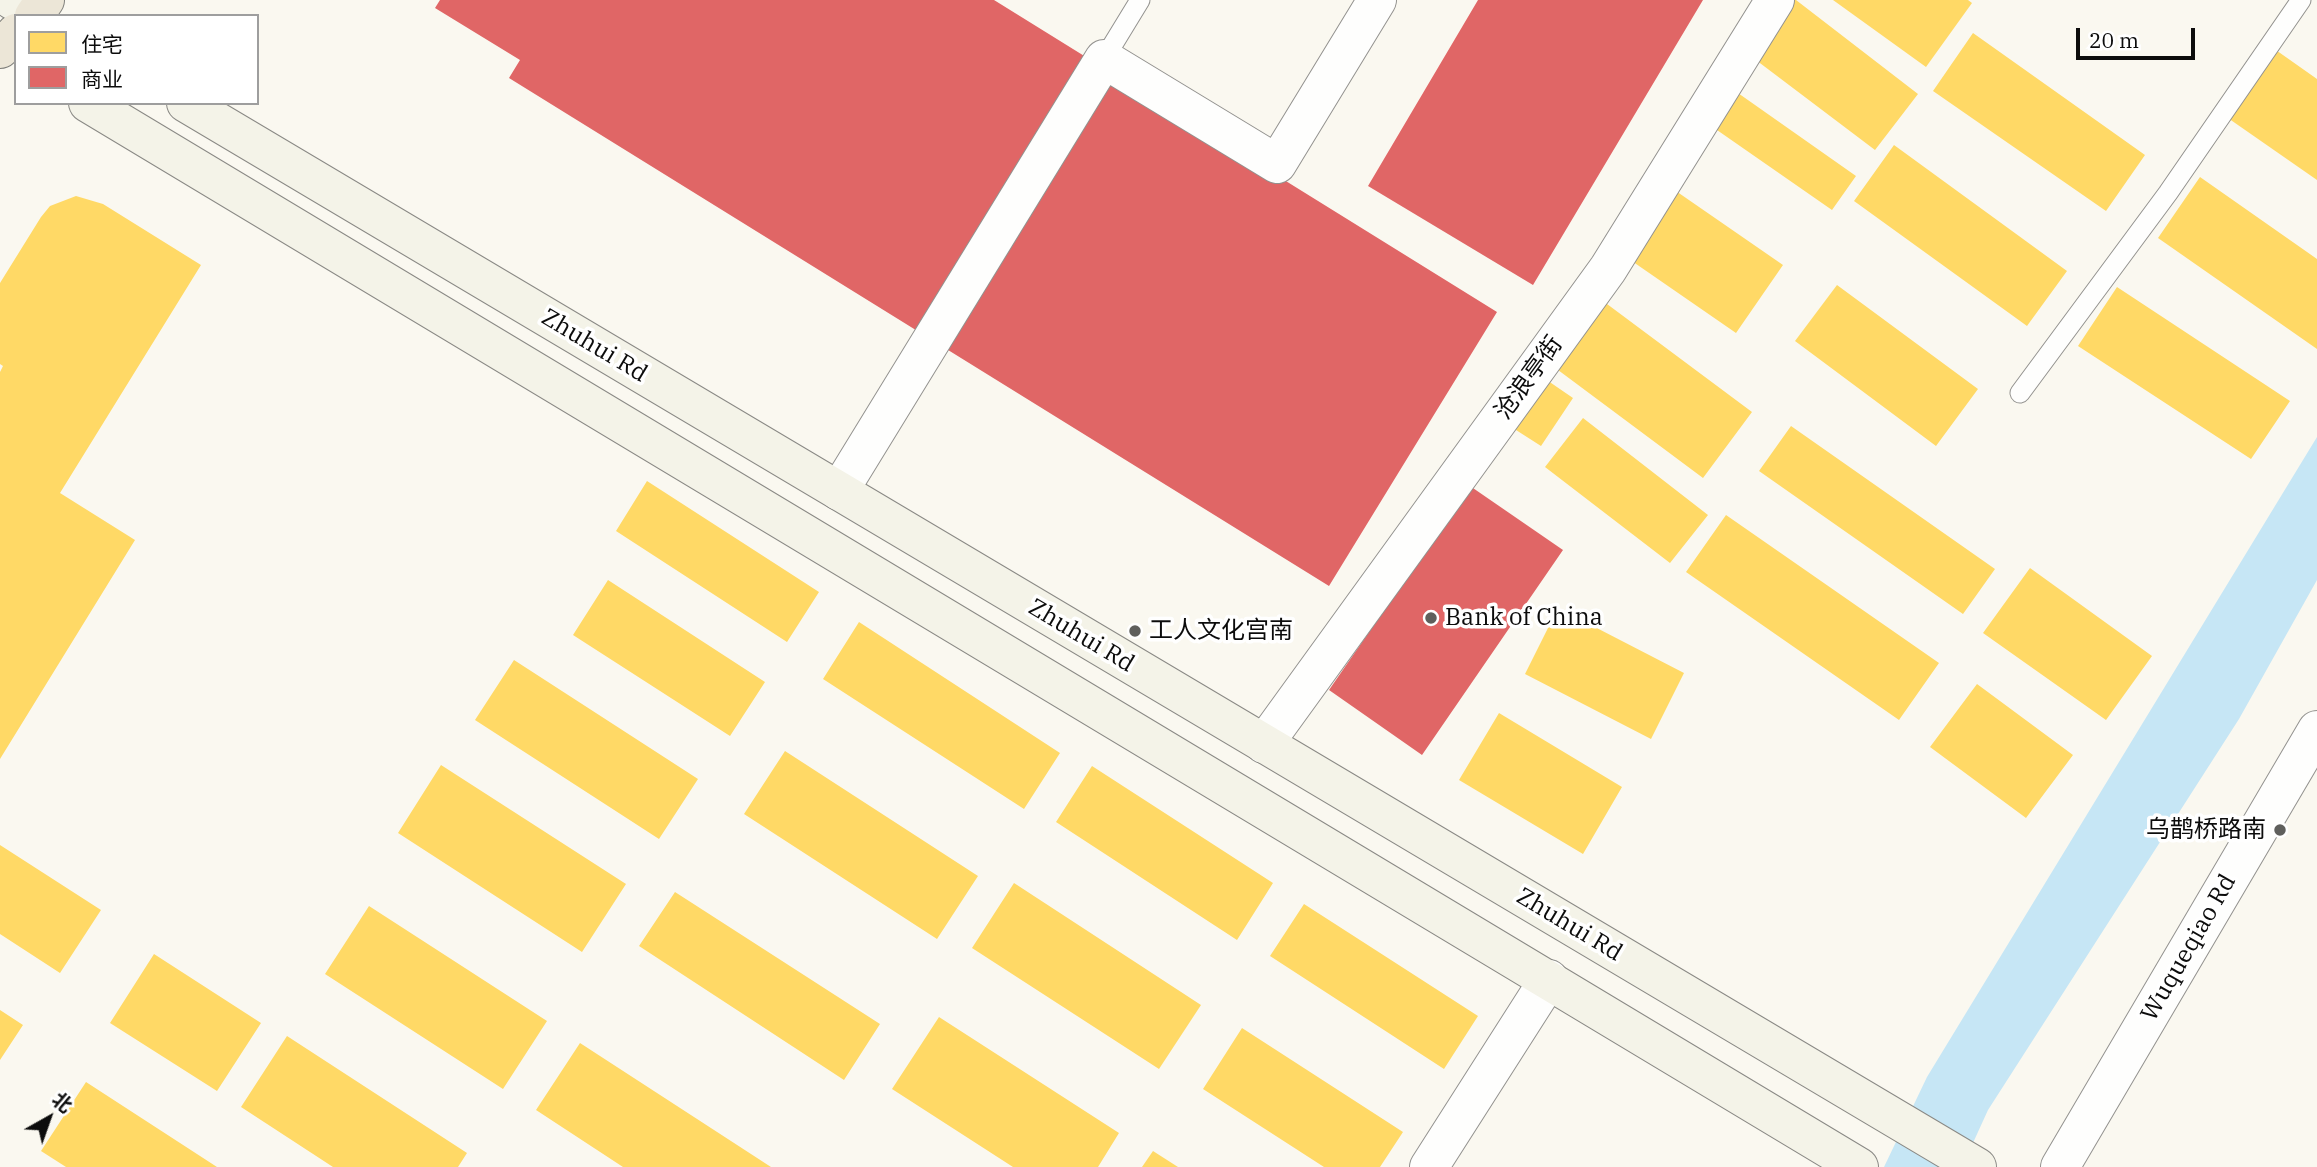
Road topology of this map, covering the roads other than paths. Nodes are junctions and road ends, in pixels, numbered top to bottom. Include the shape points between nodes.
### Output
1 (1140, 0) edge
2 (1377, 0) edge
3 (1775, 0) edge
4 (2301, 0) edge
5 (14, 33) edge
6 (0, 51) edge
7 (1104, 59) junction
8 (92, 105) edge
9 (189, 105) edge
10 (2020, 393) dead end
11 (839, 491) junction
12 (2317, 730) edge
13 (1264, 744) junction
14 (1549, 979) junction
15 (1429, 1167) edge
16 (1859, 1167) edge
17 (1977, 1167) edge
18 (2060, 1167) edge

1 - 7 lane
2 - 7 street via 1277,164
3 - 13 street, 沧浪亭街 via 1608,269
4 - 10 lane via 2168,193
5 - 6 main road
7 - 11 street
8 - 14 main road, Zhuhui Rd
9 - 11 main road, Zhuhui Rd
11 - 13 main road, Zhuhui Rd
12 - 18 street, Wuqueqiao Rd
13 - 17 main road, Zhuhui Rd
14 - 15 street
14 - 16 main road, Zhuhui Rd

